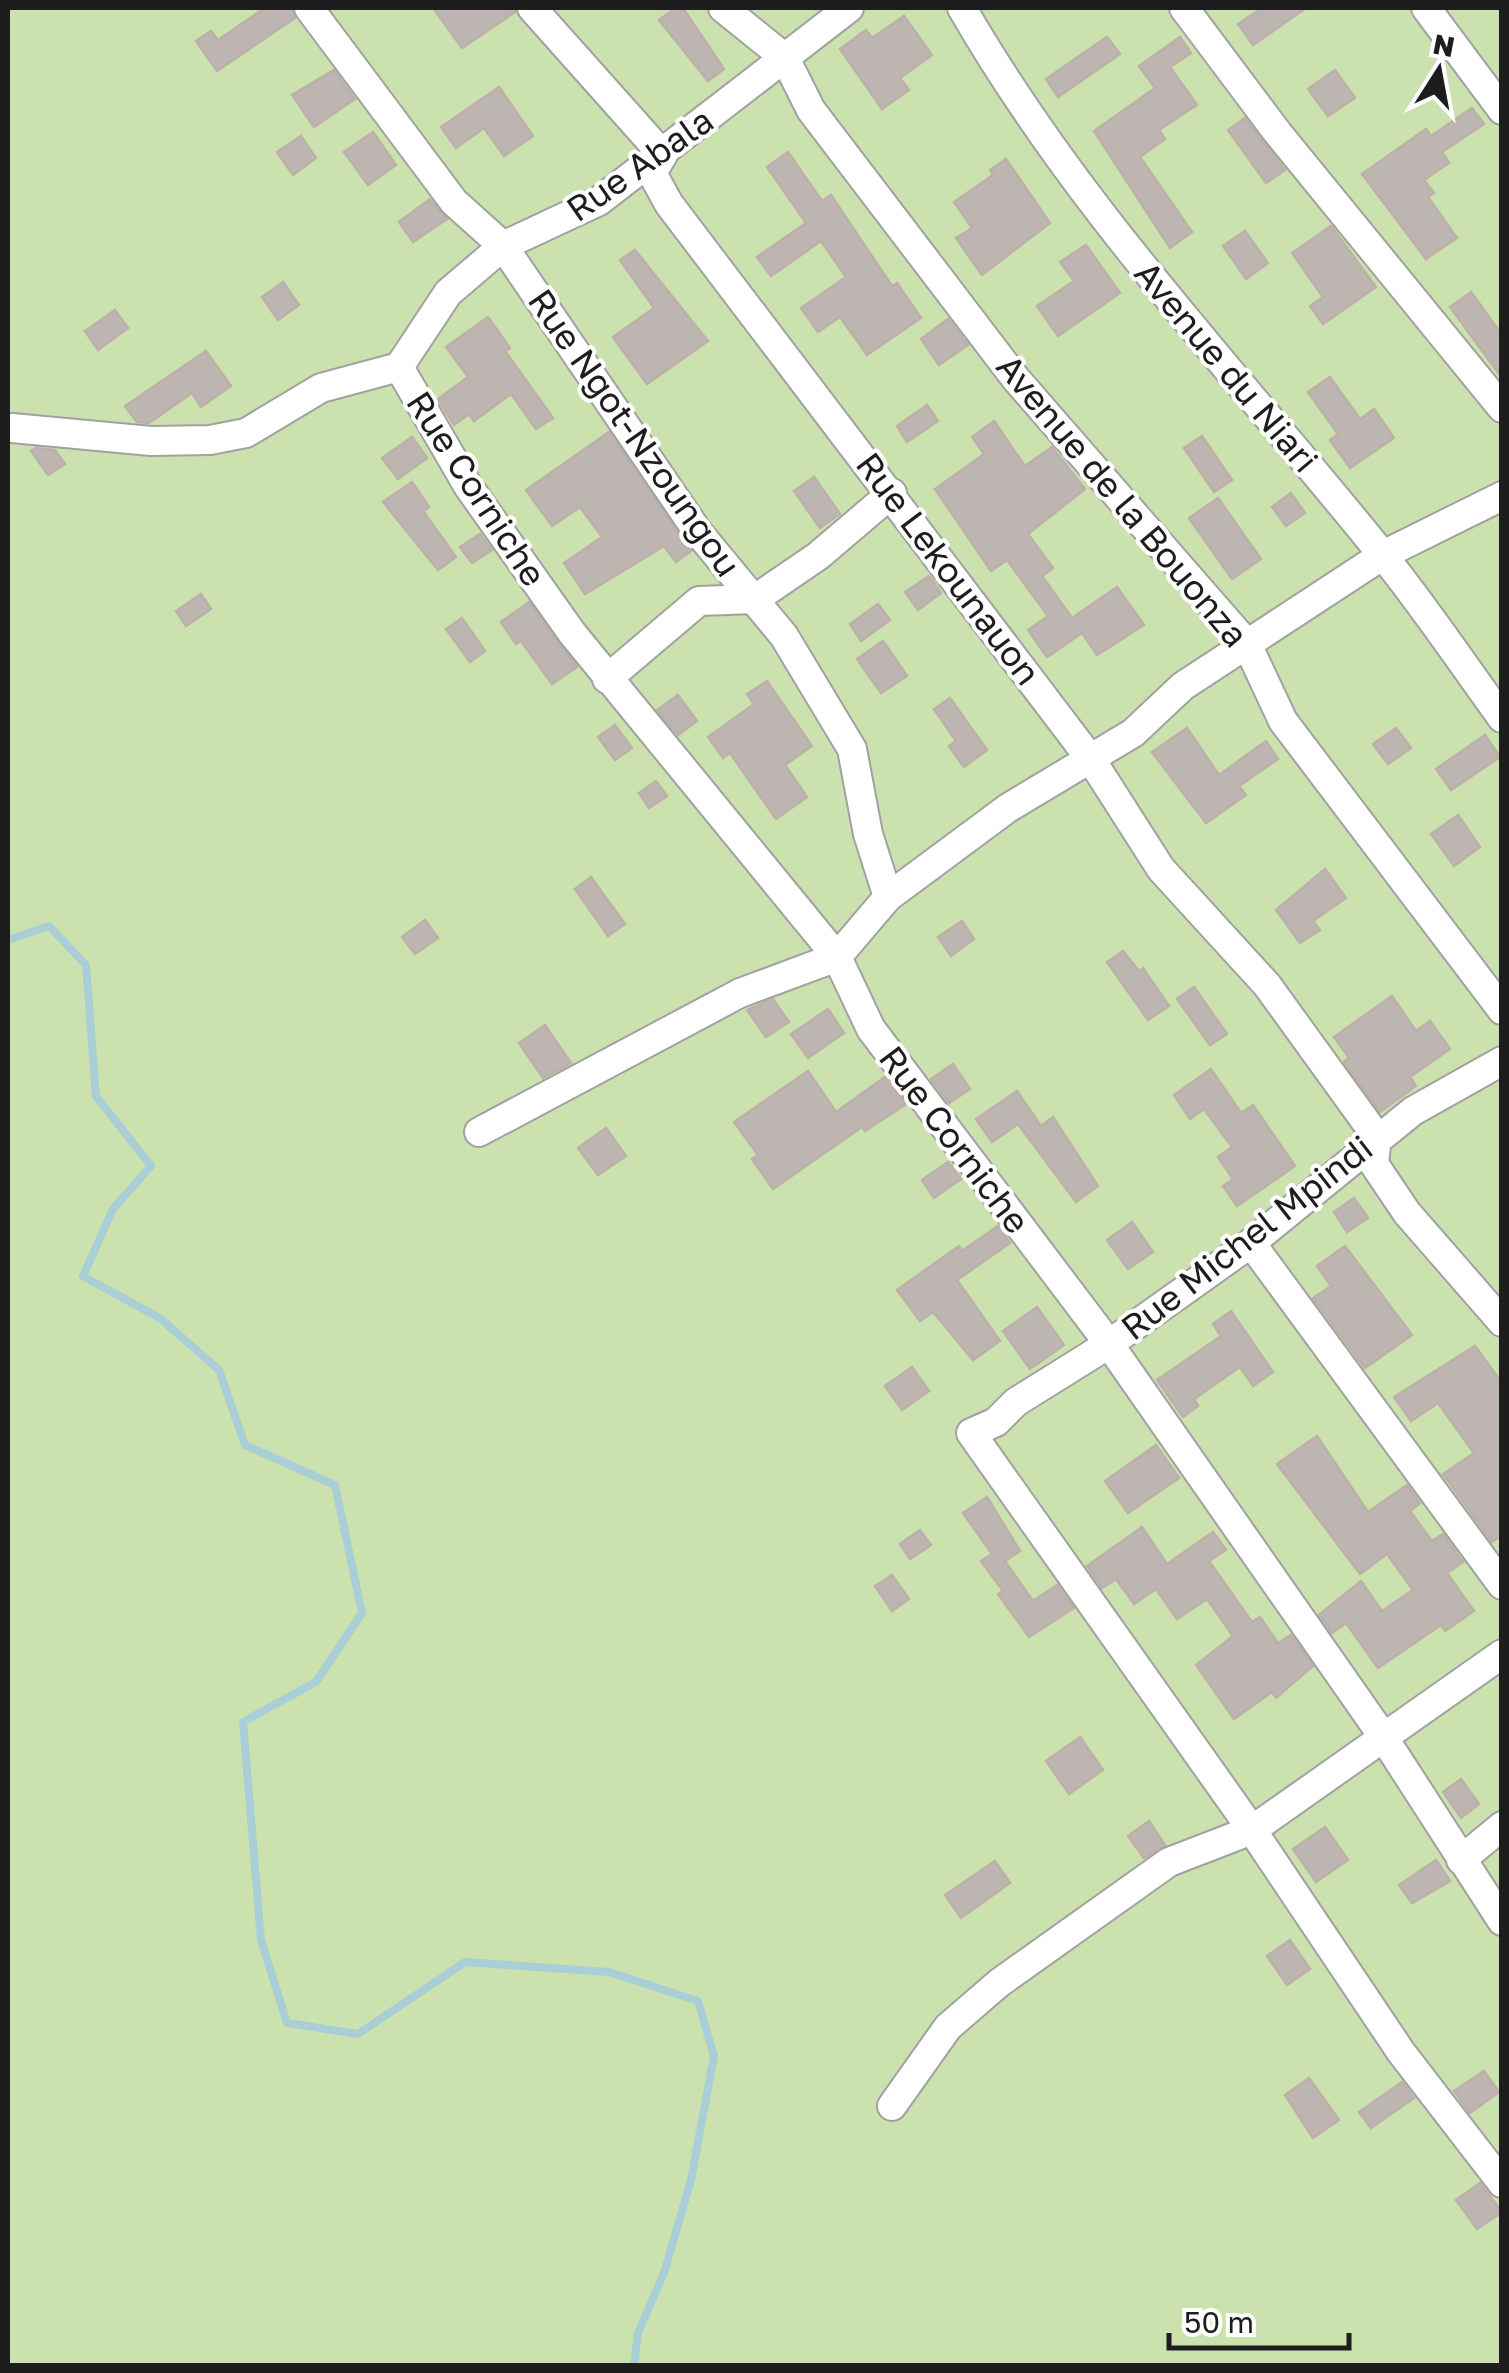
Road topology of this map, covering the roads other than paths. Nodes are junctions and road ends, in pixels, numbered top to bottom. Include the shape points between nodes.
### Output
1 (309, 8) edge
2 (532, 8) edge
3 (723, 8) edge
4 (848, 8) edge
5 (962, 8) edge
6 (1184, 8) edge
7 (1426, 8) edge
8 (785, 58) junction
9 (1502, 110) edge
10 (663, 155) junction
11 (502, 246) junction
12 (399, 367) junction
13 (1502, 408) edge
14 (12, 428) dead end
15 (892, 493) junction
16 (1502, 496) edge
17 (1383, 555) junction
18 (755, 600) junction
19 (1247, 644) junction
20 (608, 679) junction
21 (1502, 718) edge
22 (1092, 761) junction
23 (888, 897) junction
24 (837, 958) junction
25 (1502, 1010) edge
26 (1502, 1062) edge
27 (479, 1132) dead end
28 (1377, 1137) junction
29 (1251, 1243) junction
30 (1502, 1322) edge
31 (1109, 1344) junction
32 (1502, 1585) edge
33 (1502, 1654) edge
34 (1382, 1735) junction
35 (1502, 1826) edge
36 (1252, 1830) junction
37 (1461, 1860) junction
38 (1502, 1921) edge
39 (892, 2106) dead end
40 (1502, 2183) edge

1 - 11 street, Rue Ngot-Nzoungou via 454,202
2 - 10 street
3 - 8 street, Avenue de la Bouonza
4 - 8 street, Rue Abala
5 - 17 street, Avenue du Niari via 1012,95 1084,191
6 - 13 street
7 - 9 street
8 - 10 street, Rue Abala
8 - 19 street, Avenue de la Bouonza via 810,110 1016,379
10 - 11 street, Rue Abala via 599,201
10 - 15 street, Rue Lekounauon via 652,173 669,204
11 - 12 street, Rue Abala via 448,293
11 - 18 street, Rue Ngot-Nzoungou via 698,532
12 - 14 street via 321,388 246,433 210,440
12 - 20 street, Rue Corniche via 468,486
15 - 18 street
15 - 22 street, Rue Lekounauon
16 - 17 street
17 - 19 street
17 - 21 street, Avenue du Niari
18 - 20 street via 699,601
18 - 23 street, Rue Ngot-Nzoungou via 852,749
19 - 22 street via 1182,686
19 - 25 street, Avenue de la Bouonza via 1283,722
20 - 24 street, Rue Corniche
22 - 23 street via 1008,808
22 - 28 street, Rue Lekounauon via 1161,869 1267,986
23 - 24 street
24 - 27 street via 740,992
24 - 31 street, Rue Corniche via 871,1029
26 - 28 street, Rue Michel Mpindi via 1444,1090
28 - 29 street, Rue Michel Mpindi
28 - 30 street via 1374,1164 1396,1197
29 - 31 street, Rue Michel Mpindi
29 - 32 street
31 - 34 street, Rue Corniche
31 - 36 street, Rue Michel Mpindi via 971,1433
33 - 34 street
34 - 36 street
34 - 37 street, Rue Corniche
35 - 37 street
36 - 39 street via 1168,1862 999,1983 948,2026
36 - 40 street via 1400,2052
37 - 38 street, Rue Corniche

